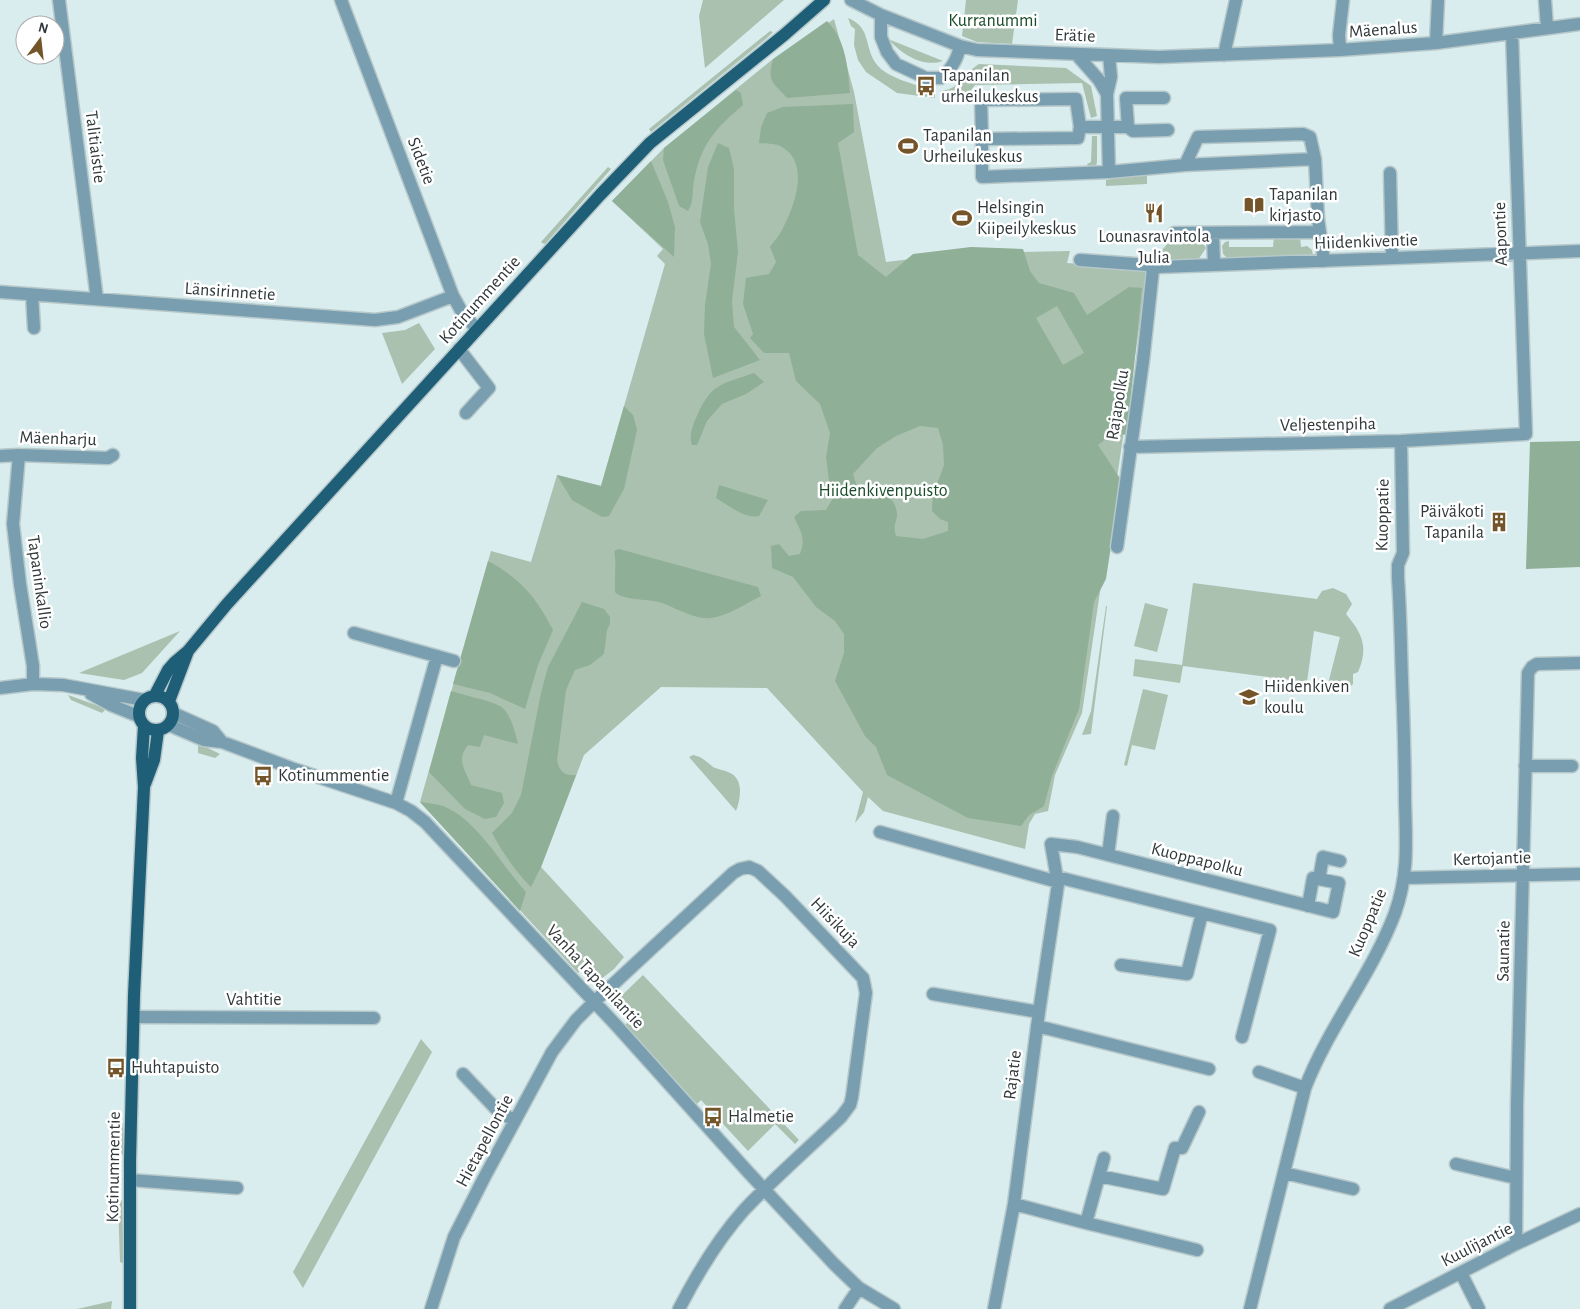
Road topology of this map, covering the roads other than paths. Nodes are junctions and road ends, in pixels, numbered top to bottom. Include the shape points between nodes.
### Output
1 (59, 0) edge
2 (341, 0) edge
3 (824, 0) edge
4 (851, 0) edge
5 (1236, 0) edge
6 (1343, 0) edge
7 (1438, 0) edge
8 (1545, 0) edge
9 (881, 14) junction
10 (1580, 24) edge
11 (1547, 28) junction
12 (1512, 33) junction
13 (1436, 43) junction
14 (960, 46) junction
15 (1340, 50) junction
16 (1076, 54) junction
17 (1109, 55) junction
18 (1224, 55) junction
19 (1186, 56) joint
20 (1107, 94) junction
21 (1164, 98) dead end
22 (1080, 127) junction
23 (1109, 127) junction
24 (1128, 127) junction
25 (1168, 130) dead end
26 (982, 140) junction
27 (1315, 160) junction
28 (1185, 165) junction
29 (1109, 172) junction
30 (1390, 173) dead end
31 (1320, 232) junction
32 (1174, 233) dead end
33 (1213, 233) junction
34 (1580, 251) edge
35 (1519, 254) junction
36 (1392, 258) junction
37 (1080, 260) dead end
38 (1324, 261) junction
39 (1214, 265) junction
40 (1153, 269) junction
41 (0, 292) edge
42 (32, 295) junction
43 (453, 296) junction
44 (97, 299) junction
45 (34, 328) dead end
46 (476, 329) junction
47 (459, 349) junction
48 (466, 413) dead end
49 (1526, 434) joint
50 (1401, 441) junction
51 (1130, 447) junction
52 (20, 455) junction
53 (114, 455) dead end
54 (0, 456) edge
55 (0, 524) edge
56 (13, 524) junction
57 (1117, 547) dead end
58 (354, 633) dead end
59 (188, 651) junction
60 (437, 656) junction
61 (454, 661) dead end
62 (1580, 663) edge
63 (33, 684) junction
64 (0, 688) edge
65 (84, 690) junction
66 (149, 698) junction
67 (167, 717) junction
68 (141, 721) junction
69 (1525, 766) junction
70 (1572, 766) dead end
71 (144, 787) junction
72 (396, 803) junction
73 (1113, 816) dead end
74 (880, 832) dead end
75 (1051, 844) joint
76 (1108, 855) junction
77 (1340, 861) dead end
78 (1580, 874) edge
79 (1523, 875) junction
80 (1404, 878) junction
81 (1058, 879) junction
82 (1319, 879) junction
83 (1308, 906) junction
84 (1202, 913) junction
85 (1121, 965) dead end
86 (933, 994) dead end
87 (594, 1002) junction
88 (1038, 1012) junction
89 (134, 1017) junction
90 (374, 1018) dead end
91 (1037, 1026) junction
92 (1242, 1037) dead end
93 (1209, 1069) dead end
94 (1258, 1072) dead end
95 (463, 1074) dead end
96 (1305, 1088) junction
97 (1199, 1112) dead end
98 (515, 1121) junction
99 (1104, 1158) dead end
100 (1456, 1164) dead end
101 (1284, 1173) junction
102 (1099, 1176) junction
103 (1516, 1178) junction
104 (130, 1180) junction
105 (237, 1188) dead end
106 (1353, 1189) dead end
107 (766, 1190) junction
108 (1014, 1204) junction
109 (1580, 1214) edge
110 (1086, 1223) junction
111 (1516, 1244) junction
112 (1197, 1250) dead end
113 (1461, 1273) junction
114 (859, 1288) junction
115 (130, 1309) edge
116 (431, 1309) edge
117 (679, 1309) edge
118 (845, 1309) edge
119 (894, 1309) edge
120 (994, 1309) edge
121 (1250, 1309) edge
122 (1390, 1309) edge
123 (1479, 1309) edge

1 - 44 street, Talitiaistie
2 - 43 street, Sidetie
3 - 46 main road, Kotinummentie via 650,144
4 - 9 street, Erätie
5 - 18 street
6 - 15 street
7 - 13 street
8 - 11 street
9 - 14 street, Erätie
9 - 14 street via 881,37 887,52 896,64 926,78 941,78 952,69
10 - 11 street, Mäenalus
11 - 12 street, Mäenalus
12 - 13 street, Mäenalus
12 - 35 street, Aapontie
13 - 15 street, Mäenalus
14 - 16 street, Erätie via 977,50
15 - 18 street, Mäenalus
16 - 17 street, Erätie
16 - 20 street
17 - 19 street, Erätie
17 - 20 street via 1111,77
18 - 19 street, Mäenalus
20 - 23 street
21 - 24 street via 1126,98
22 - 23 street
22 - 26 street via 1078,138
22 - 26 street via 1076,99 981,100
23 - 24 street
23 - 29 street
24 - 25 street via 1133,131
26 - 29 street via 982,177
27 - 28 street
27 - 28 street via 1310,137 1303,134 1198,137
27 - 31 street
28 - 29 street
30 - 36 street
31 - 33 street
31 - 38 street
32 - 33 street
33 - 39 street
34 - 35 street, Hiidenkiventie
35 - 36 street, Hiidenkiventie
35 - 49 street, Aapontie
36 - 38 street, Hiidenkiventie
37 - 40 street, Hiidenkiventie via 1148,265
38 - 39 street, Hiidenkiventie
39 - 40 street, Hiidenkiventie
40 - 51 street, Rajapolku
41 - 42 street, Länsirinnetie
42 - 44 street, Länsirinnetie
42 - 45 street
43 - 44 street, Länsirinnetie via 398,317 375,320
43 - 46 street, Sidetie
46 - 47 main road, Kotinummentie
47 - 48 street via 489,388
47 - 59 main road, Kotinummentie
49 - 50 street, Veljestenpiha
50 - 51 street, Veljestenpiha
50 - 80 street, Kuoppatie via 1403,553 1398,565 1398,578 1407,862
51 - 57 street, Rajapolku
52 - 53 street, Mäenharju via 108,458
52 - 54 street, Mäenharju
52 - 56 street, Tapaninkallio
55 - 56 street
56 - 63 street, Tapaninkallio
58 - 60 street
59 - 66 main road, Kotinummentie via 168,670
59 - 67 main road, Kotinummentie
60 - 61 street
60 - 72 street
62 - 69 street, Saunatie via 1537,664 1528,673
63 - 64 street
63 - 65 street via 63,685
65 - 66 street
65 - 68 street
66 - 67 main road via 162,697
66 - 68 main road via 138,710
67 - 68 main road via 150,730
67 - 71 main road, Kotinummentie
67 - 72 street, Vanha Tapanilantie via 204,740 222,742
68 - 71 main road, Kotinummentie
69 - 70 street
69 - 79 street, Saunatie
71 - 89 main road, Kotinummentie
72 - 87 street, Vanha Tapanilantie via 425,822
73 - 76 street
74 - 81 street
75 - 76 street, Kuoppapolku
75 - 81 street, Rajatie
76 - 83 street, Kuoppapolku
77 - 82 street via 1322,857
78 - 79 street, Kertojantie
79 - 80 street, Kertojantie
79 - 103 street, Saunatie
80 - 96 street, Kuoppatie via 1389,926
81 - 84 street
81 - 88 street, Rajatie
82 - 83 street via 1314,878
82 - 83 street, Kuoppapolku via 1339,883 1333,912
84 - 85 street via 1187,974
84 - 92 street via 1270,930
86 - 88 street
87 - 98 street, Hietapellontie via 552,1052
87 - 107 street, Vanha Tapanilantie
87 - 107 street, Hiisikuja via 733,873 749,867 758,871 785,896 863,978 866,993 850,1105
88 - 91 street, Rajatie
89 - 90 street, Vahtitie
89 - 104 main road, Kotinummentie
91 - 93 street
91 - 108 street, Rajatie
94 - 96 street
95 - 98 street via 498,1111
96 - 101 street, Kuoppatie
97 - 102 street via 1182,1148 1175,1148 1163,1189
98 - 116 street, Hietapellontie via 454,1237
99 - 102 street
100 - 103 street
101 - 106 street
101 - 121 street, Kuoppatie
102 - 110 street
103 - 111 street, Saunatie
104 - 105 street
104 - 115 main road, Kotinummentie
107 - 114 street, Vanha Tapanilantie
107 - 117 street via 744,1210 711,1253
108 - 110 street
108 - 120 street, Rajatie
109 - 111 street, Kuulijantie
110 - 112 street
111 - 113 street, Kuulijantie
113 - 122 street, Kuulijantie
113 - 123 street
114 - 118 street
114 - 119 street, Vanha Tapanilantie

